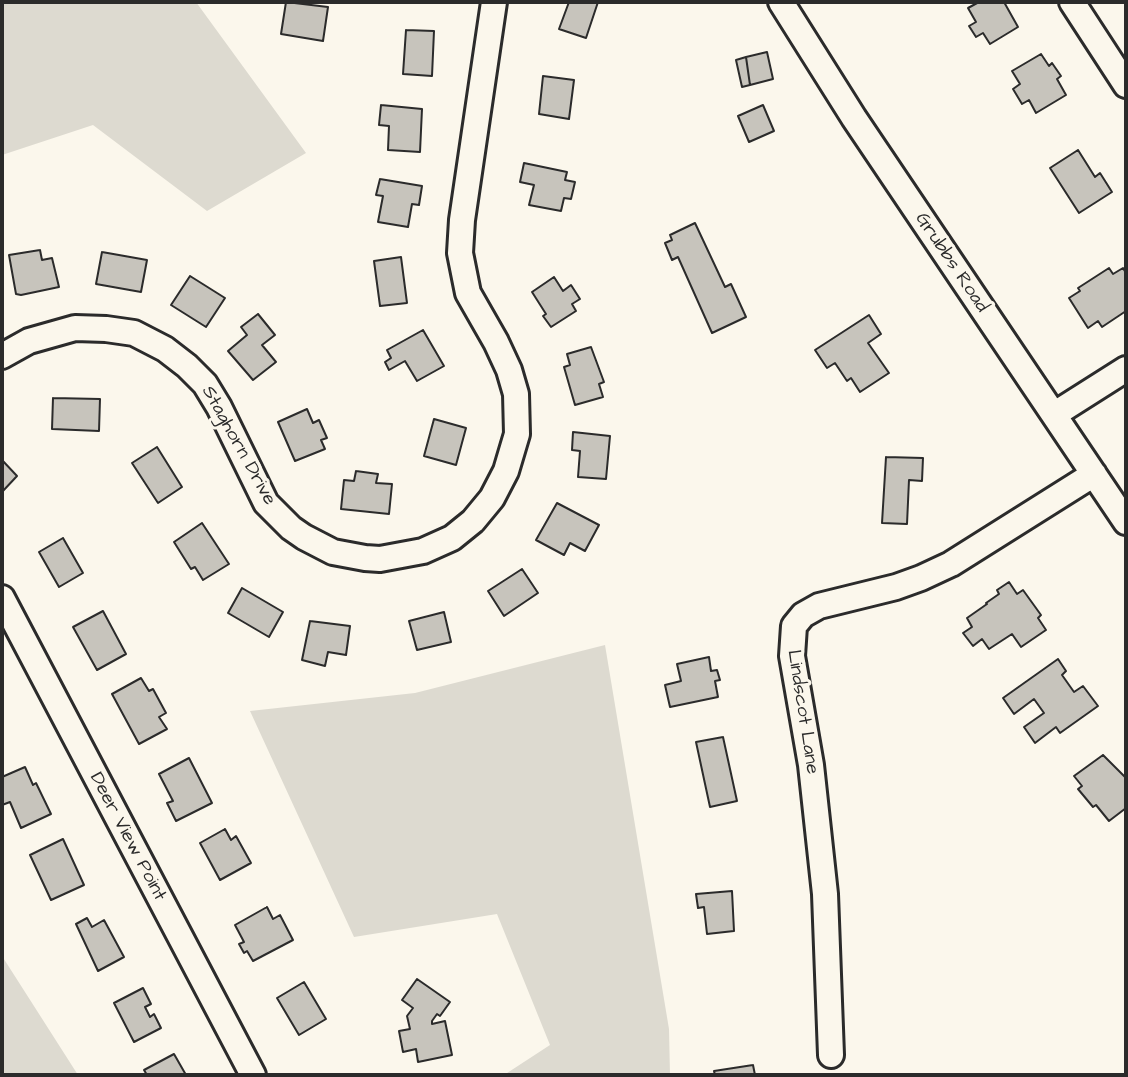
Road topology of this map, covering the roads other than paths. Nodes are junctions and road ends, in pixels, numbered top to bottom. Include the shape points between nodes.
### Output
1 (494, 2) edge
2 (781, 2) edge
3 (1072, 2) edge
4 (1126, 85) edge
5 (2, 356) edge
6 (1126, 369) edge
7 (1055, 414) junction
8 (1094, 474) junction
9 (1126, 522) edge
10 (2, 598) edge
11 (831, 1055) dead end
12 (253, 1075) edge

1 - 5 street, Staghorn Drive via 460,253 468,293 509,370 516,394 517,434 492,498 452,538 416,554 380,559 333,552 304,537 266,503 205,384 165,349 134,333 75,328 29,341
2 - 7 street, Grubbs Road
3 - 4 street
6 - 7 street
7 - 8 street, Grubbs Road
8 - 9 street, Grubbs Road
8 - 11 street, Lindscot Lane via 951,564 896,587 818,606 794,626 792,656 811,765 825,894
10 - 12 street, Deer View Point

